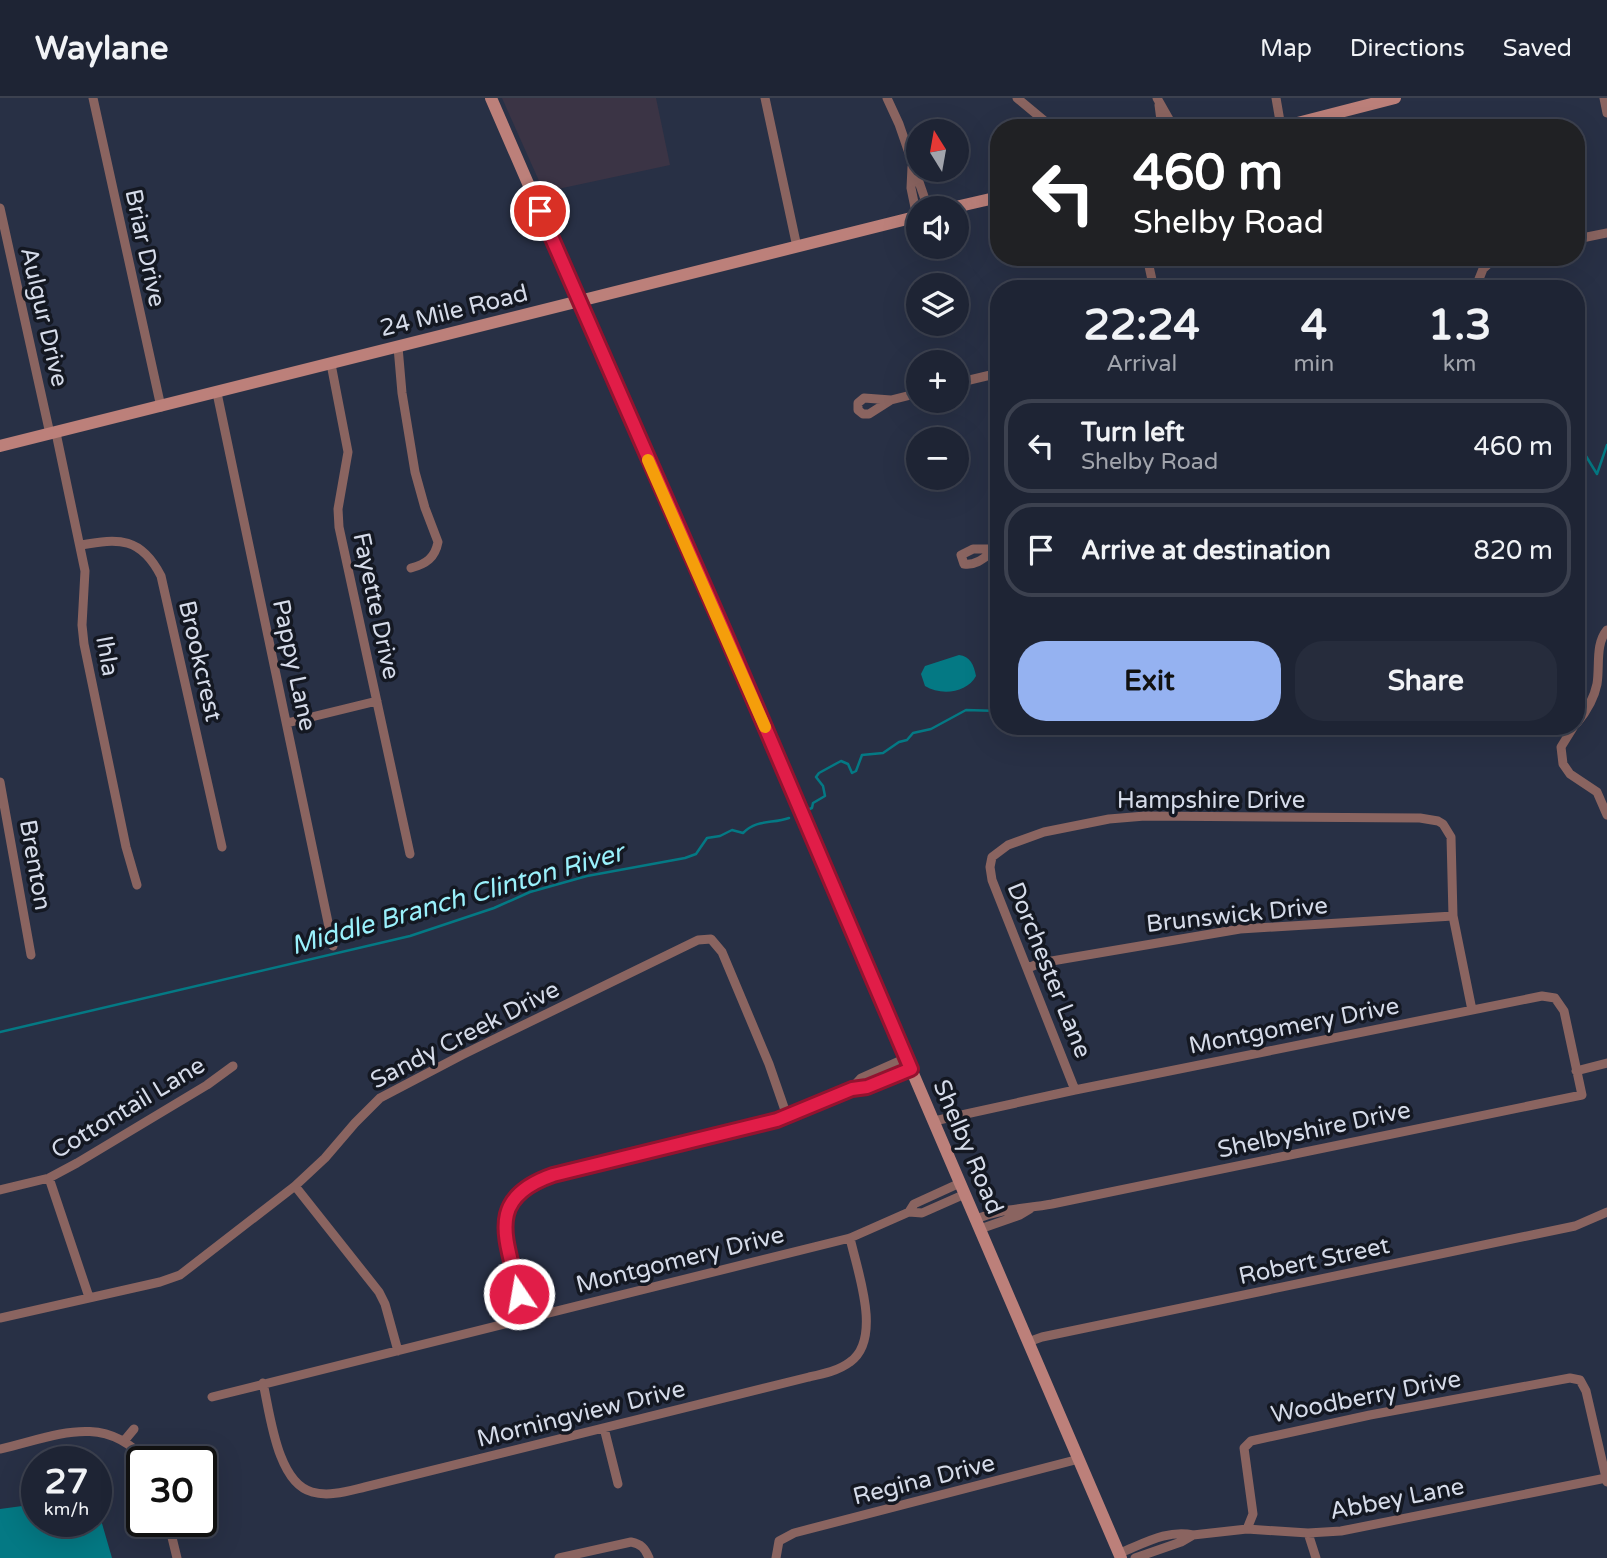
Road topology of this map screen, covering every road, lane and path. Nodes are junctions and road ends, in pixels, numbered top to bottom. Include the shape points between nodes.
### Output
1 (93, 98) edge
2 (491, 98) edge
3 (765, 98) edge
4 (887, 98) edge
5 (1017, 98) edge
6 (1276, 98) edge
7 (1395, 98) edge
8 (1604, 98) edge
9 (1158, 100) edge
10 (1607, 113) edge
11 (1042, 119) edge
12 (1161, 119) edge
13 (1169, 119) edge
14 (1278, 119) edge
15 (1311, 119) edge
16 (906, 146) edge
17 (990, 199) edge
18 (969, 204) edge
19 (0, 208) edge
20 (906, 219) edge
21 (1607, 233) edge
22 (1585, 237) edge
23 (797, 247) junction
24 (580, 302) junction
25 (398, 347) junction
26 (331, 365) junction
27 (990, 375) edge
28 (969, 380) edge
29 (217, 393) junction
30 (906, 396) edge
31 (891, 400) dead end
32 (160, 407) junction
33 (53, 434) junction
34 (0, 446) edge
35 (81, 545) junction
36 (411, 568) dead end
37 (1607, 630) edge
38 (377, 701) junction
39 (1585, 714) edge
40 (287, 723) junction
41 (1568, 735) edge
42 (0, 782) edge
43 (1607, 815) edge
44 (222, 847) dead end
45 (410, 854) dead end
46 (990, 863) joint
47 (137, 885) dead end
48 (1453, 916) junction
49 (333, 946) dead end
50 (31, 955) dead end
51 (1028, 968) junction
52 (1472, 1010) junction
53 (909, 1063) junction
54 (1607, 1063) edge
55 (233, 1066) dead end
56 (1576, 1070) junction
57 (1075, 1090) junction
58 (787, 1116) junction
59 (934, 1121) junction
60 (49, 1178) junction
61 (295, 1186) junction
62 (963, 1188) junction
63 (0, 1190) edge
64 (1607, 1212) edge
65 (978, 1224) junction
66 (850, 1238) junction
67 (89, 1297) junction
68 (0, 1318) edge
69 (524, 1319) junction
70 (1028, 1342) junction
71 (398, 1351) junction
72 (263, 1383) junction
73 (212, 1397) dead end
74 (604, 1428) junction
75 (134, 1429) dead end
76 (124, 1441) junction
77 (132, 1446) edge
78 (0, 1449) edge
79 (1079, 1459) junction
80 (1606, 1480) edge
81 (618, 1484) dead end
82 (1247, 1529) junction
83 (1308, 1533) junction
84 (1193, 1535) junction
85 (172, 1537) edge
86 (1121, 1556) edge
87 (177, 1558) edge
88 (559, 1558) edge
89 (649, 1558) edge
90 (776, 1558) edge
91 (1135, 1558) edge
92 (1316, 1558) edge

1 - 32 street, Briar Drive
2 - 24 street, Shelby Road
3 - 23 street
4 - 16 street
5 - 11 street
6 - 14 street
7 - 15 street
8 - 10 street
9 - 12 street
9 - 13 street
17 - 18 street
19 - 33 street, Aulgur Drive
20 - 23 street, 24 Mile Road
21 - 22 street
23 - 24 street, 24 Mile Road
24 - 25 street, 24 Mile Road
24 - 53 street, Shelby Road
25 - 26 street, 24 Mile Road
25 - 36 street via 415,472 438,542 433,557
26 - 29 street, 24 Mile Road
26 - 38 street, Fayette Drive via 348,452 339,527
27 - 28 street
29 - 32 street, 24 Mile Road
29 - 40 street, Pappy Lane
30 - 31 street
32 - 33 street, 24 Mile Road
33 - 34 street, 24 Mile Road
33 - 35 street, Ihla
35 - 44 street, Brookcrest via 123,541 144,553 161,576
35 - 47 street, Ihla via 84,644
37 - 39 street via 1600,642 1594,694
38 - 40 street
38 - 45 street, Fayette Drive
40 - 49 street, Pappy Lane
41 - 43 street via 1562,743 1561,758 1570,774 1597,792
42 - 50 street, Brenton
46 - 48 street, Hampshire Drive via 998,851 1023,839 1126,817 1430,819 1443,824 1451,837
46 - 51 street, Dorchester Lane via 992,880
48 - 51 street, Brunswick Drive via 1217,932
48 - 52 street
51 - 57 street, Dorchester Lane
52 - 56 street, Montgomery Drive via 1542,996 1555,998 1564,1011
52 - 57 street, Montgomery Drive
53 - 58 street via 867,1087
53 - 59 street, Shelby Road
54 - 56 street
55 - 60 street, Cottontail Lane via 130,1133
56 - 65 street, Shelbyshire Drive via 1582,1095 1030,1208 1020,1215
57 - 59 street, Montgomery Drive
58 - 61 street, Sandy Creek Drive via 722,952 711,939 690,943 392,1090 370,1106
58 - 69 street via 553,1175 524,1188 508,1209 504,1228
59 - 62 street, Shelby Road
60 - 63 street, Cottontail Lane
60 - 67 street
61 - 67 street, Sandy Creek Drive via 180,1275
61 - 71 street via 379,1292
62 - 65 street, Shelby Road
62 - 66 street, Montgomery Drive via 922,1213 909,1212
64 - 70 street, Robert Street via 1576,1226
65 - 70 street, Shelby Road
66 - 69 street, Montgomery Drive
66 - 74 street, Morningview Drive via 867,1321 863,1347 852,1361 832,1371
67 - 68 street, Sandy Creek Drive
69 - 71 street, Montgomery Drive
70 - 79 street, Shelby Road
71 - 72 street, Montgomery Drive
72 - 73 street, Montgomery Drive
72 - 74 street, Morningview Drive via 286,1471 295,1483 315,1493 365,1487
74 - 81 street
75 - 76 street
76 - 77 street
76 - 78 street via 86,1430
79 - 86 street, Shelby Road
79 - 90 street, Regina Drive via 794,1533 779,1541
80 - 82 street, Woodberry Drive via 1586,1391 1580,1380 1570,1378 1251,1441 1244,1448 1253,1514
80 - 83 street, Abbey Lane via 1363,1528
82 - 83 street, Abbey Lane
82 - 84 street, Abbey Lane
83 - 92 street
84 - 86 street, Abbey Lane via 1165,1536
84 - 91 street, Abbey Lane
85 - 87 street
88 - 89 street via 620,1543 639,1544

